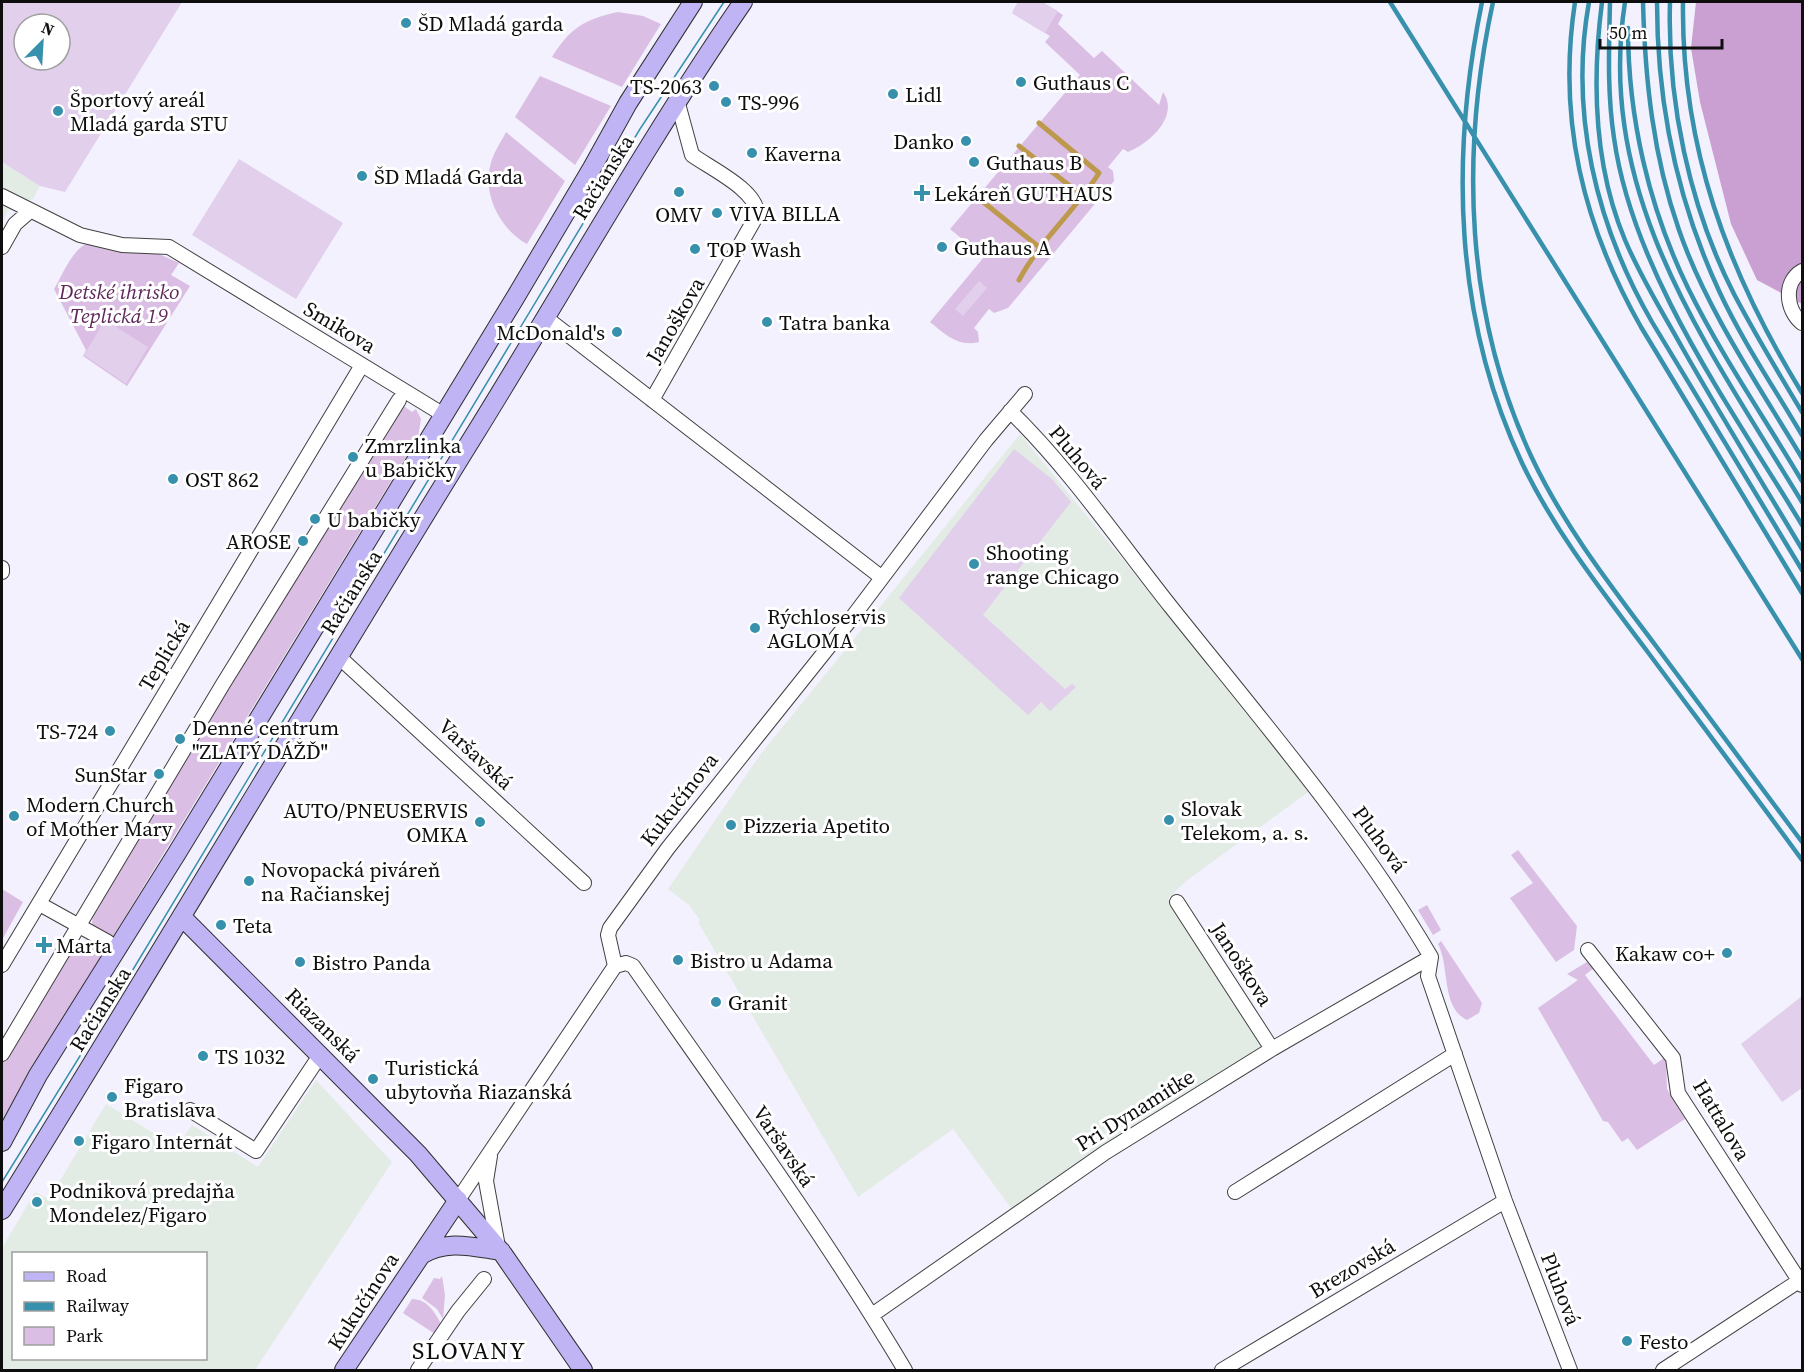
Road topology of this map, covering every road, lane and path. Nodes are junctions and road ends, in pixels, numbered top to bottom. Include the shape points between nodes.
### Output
1 (693, 2) edge
2 (743, 2) edge
3 (677, 100) junction
4 (2, 196) edge
5 (30, 211) junction
6 (2, 247) edge
7 (1803, 271) edge
8 (545, 317) junction
9 (1803, 323) edge
10 (362, 365) junction
11 (1025, 394) dead end
12 (399, 400) dead end
13 (652, 400) junction
14 (1010, 411) junction
15 (444, 415) junction
16 (881, 577) junction
17 (338, 656) junction
18 (584, 883) dead end
19 (1177, 902) dead end
20 (45, 906) dead end
21 (183, 918) junction
22 (79, 926) junction
23 (108, 942) dead end
24 (1588, 950) dead end
25 (1431, 957) junction
26 (2, 965) edge
27 (615, 966) junction
28 (1272, 1049) junction
29 (2, 1054) edge
30 (321, 1054) junction
31 (1455, 1054) junction
32 (190, 1110) dead end
33 (2, 1142) edge
34 (493, 1146) junction
35 (1235, 1192) dead end
36 (458, 1200) junction
37 (1505, 1201) junction
38 (2, 1210) edge
39 (500, 1249) junction
40 (419, 1256) junction
41 (484, 1279) dead end
42 (1802, 1282) edge
43 (872, 1315) junction
44 (344, 1371) edge
45 (418, 1371) edge
46 (583, 1371) edge
47 (905, 1371) edge
48 (1222, 1371) edge
49 (1570, 1371) edge
50 (1663, 1371) edge

1 - 15 main road, Račianska via 628,102
2 - 3 main road, Račianska
3 - 8 main road, Račianska
3 - 13 street, Janoškova via 692,155 742,188 754,200 757,215
4 - 5 street, Smikova
5 - 6 street via 15,224
5 - 10 street, Smikova via 80,235 122,246 169,247
7 - 9 street via 1791,282 1788,294
8 - 13 street, Janoškova
8 - 17 main road, Račianska
10 - 15 street, Smikova
10 - 26 street, Teplická
11 - 14 street, Kukučínova
12 - 22 street
13 - 16 street, Janoškova
14 - 16 street, Kukučínova
14 - 25 street, Pluhová via 1082,493 1308,779 1376,868
15 - 33 main road, Račianska via 38,1076
16 - 27 street, Kukučínova via 610,928
17 - 18 street, Varšavská
17 - 21 main road, Račianska
19 - 28 street, Janoškova
20 - 22 street
21 - 30 main road, Riazanská
21 - 38 main road, Račianska
22 - 23 street
22 - 29 street
24 - 42 street, Hattalova via 1673,1058 1678,1093
25 - 28 street, Pri Dynamitke
25 - 31 street, Pluhová via 1428,976
27 - 34 street, Kukučínova
27 - 43 street, Varšavská via 633,966 738,1114
28 - 43 street, Pri Dynamitke via 1106,1152
30 - 32 street via 256,1151
30 - 36 main road, Riazanská
31 - 35 street
31 - 37 street, Pluhová
34 - 36 street, Kukučínova
34 - 39 street, Riazanská via 486,1181
36 - 39 main road, Riazanská
36 - 40 main road, Kukučínova
37 - 48 street, Brezovská
37 - 49 street, Pluhová
39 - 40 main road, Kukučínova via 442,1245
39 - 46 main road, Riazanská
40 - 44 main road, Kukučínova
41 - 45 street
42 - 50 street
43 - 47 street, Varšavská

